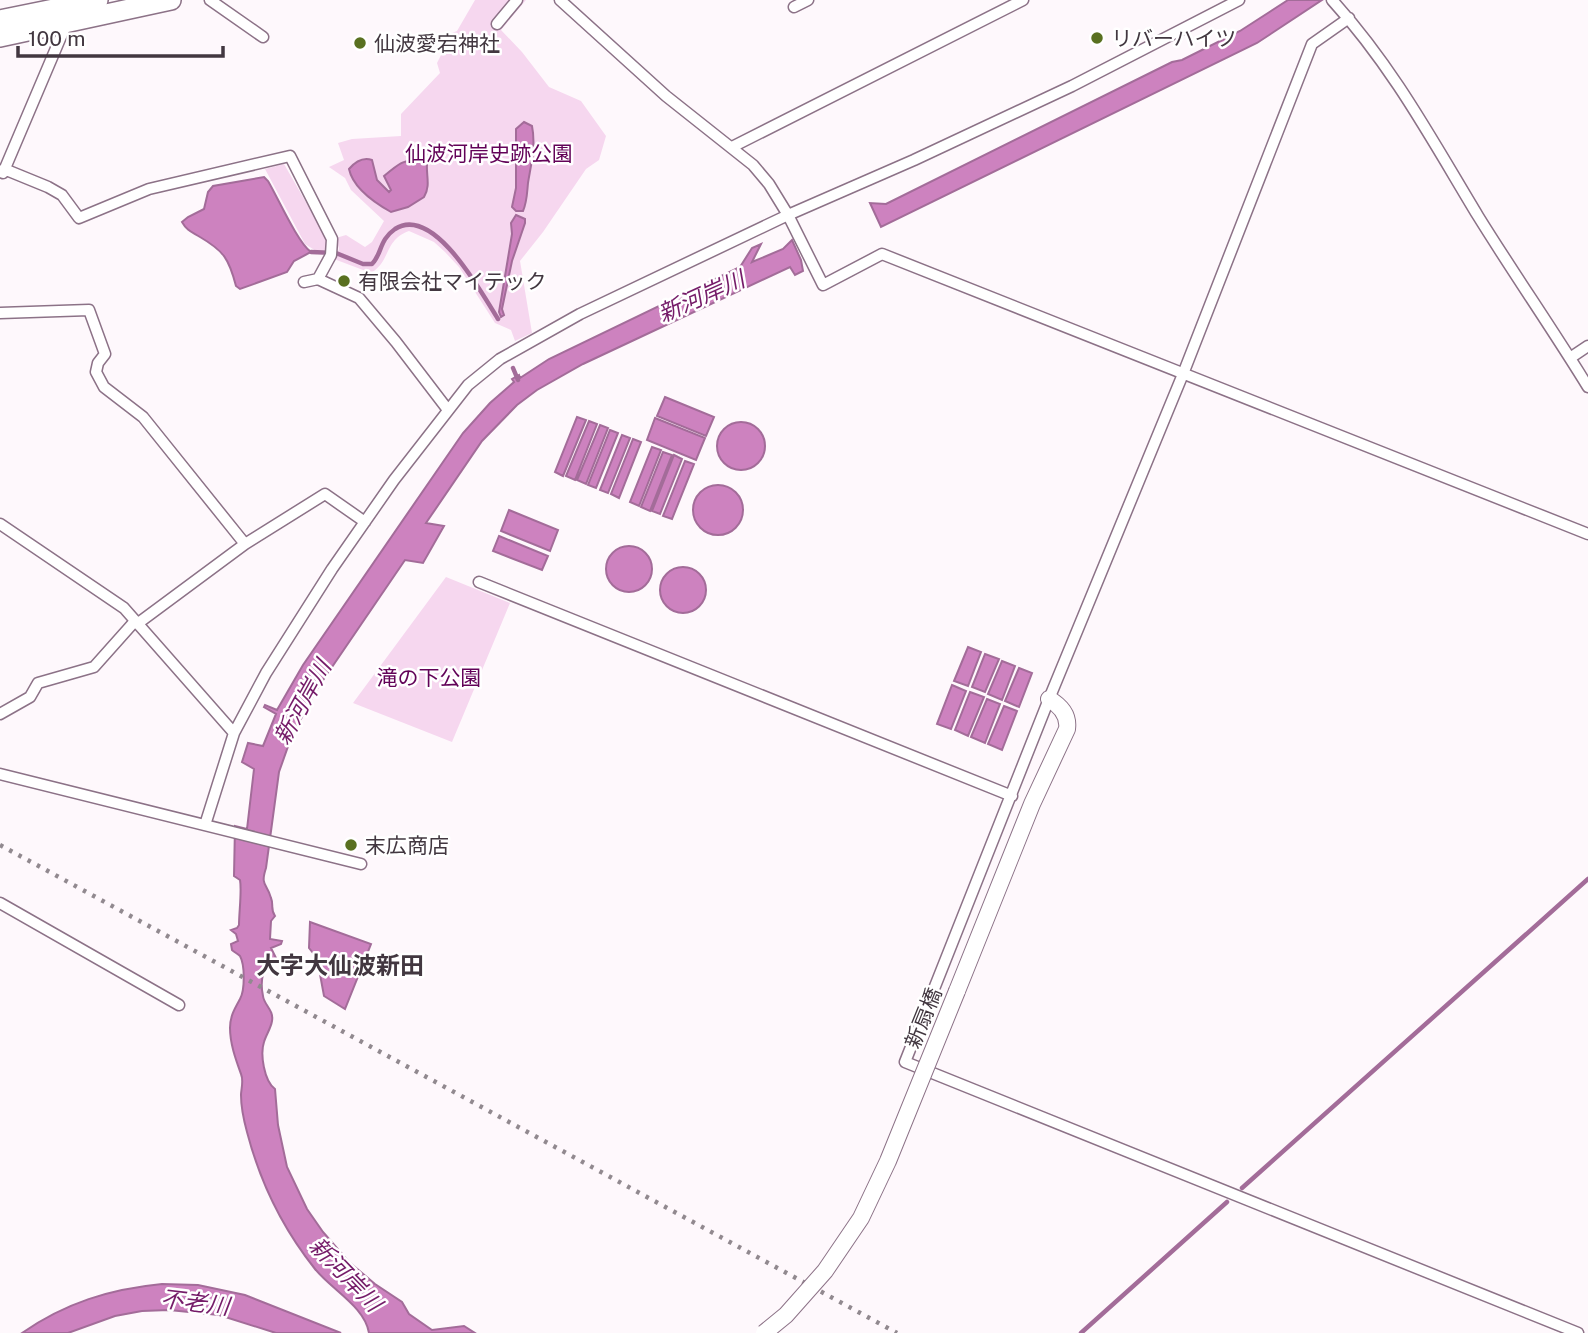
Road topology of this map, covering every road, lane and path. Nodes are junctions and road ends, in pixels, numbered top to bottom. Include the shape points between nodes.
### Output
1 (98, 0) edge
2 (171, 0) edge
3 (210, 0) edge
4 (517, 0) edge
5 (559, 0) edge
6 (808, 0) edge
7 (1023, 0) edge
8 (1239, 0) edge
9 (1332, 0) edge
10 (794, 7) dead end
11 (72, 9) edge
12 (1347, 16) junction
13 (0, 20) edge
14 (496, 24) dead end
15 (0, 37) edge
16 (263, 37) dead end
17 (732, 148) junction
18 (1, 173) edge
19 (788, 215) junction
20 (318, 279) junction
21 (304, 282) dead end
22 (0, 313) edge
23 (1588, 346) edge
24 (1570, 358) junction
25 (1182, 374) junction
26 (1588, 387) edge
27 (448, 410) junction
28 (365, 522) junction
29 (0, 524) edge
30 (1588, 534) edge
31 (245, 544) junction
32 (479, 582) dead end
33 (136, 622) junction
34 (1049, 699) junction
35 (0, 714) edge
36 (234, 733) junction
37 (0, 774) edge
38 (1012, 796) junction
39 (205, 825) junction
40 (361, 864) dead end
41 (0, 903) edge
42 (179, 1005) dead end
43 (764, 1333) edge
44 (1578, 1333) edge

1 - 11 highway
2 - 11 highway
3 - 16 street
4 - 14 street
5 - 17 street
6 - 10 street
7 - 17 street
8 - 19 street via 1059,92
9 - 12 street
11 - 13 highway
11 - 15 highway
11 - 18 street
12 - 24 street via 1404,90
12 - 25 street via 1311,44
17 - 19 street via 769,184
18 - 20 street via 62,195 79,218 149,188 290,156 332,239 331,255
19 - 25 street via 823,285 882,254
19 - 27 street via 520,346 477,377
20 - 21 street
20 - 27 street via 359,298
22 - 31 street via 89,310 105,354 96,372 104,387 143,417
23 - 24 street
24 - 26 street
25 - 30 street
25 - 34 street
27 - 28 street
28 - 31 street via 325,494
28 - 36 street via 266,673
29 - 33 street via 124,608
31 - 33 street
32 - 38 street
33 - 35 street via 94,667 37,683 30,697
33 - 36 street
34 - 38 street
34 - 43 street, 新扇橋, bridge via 1066,716 1067,729 1032,804 888,1161 861,1218 825,1272
36 - 39 street
37 - 39 street
38 - 44 street via 905,1062
39 - 40 street
41 - 42 street

